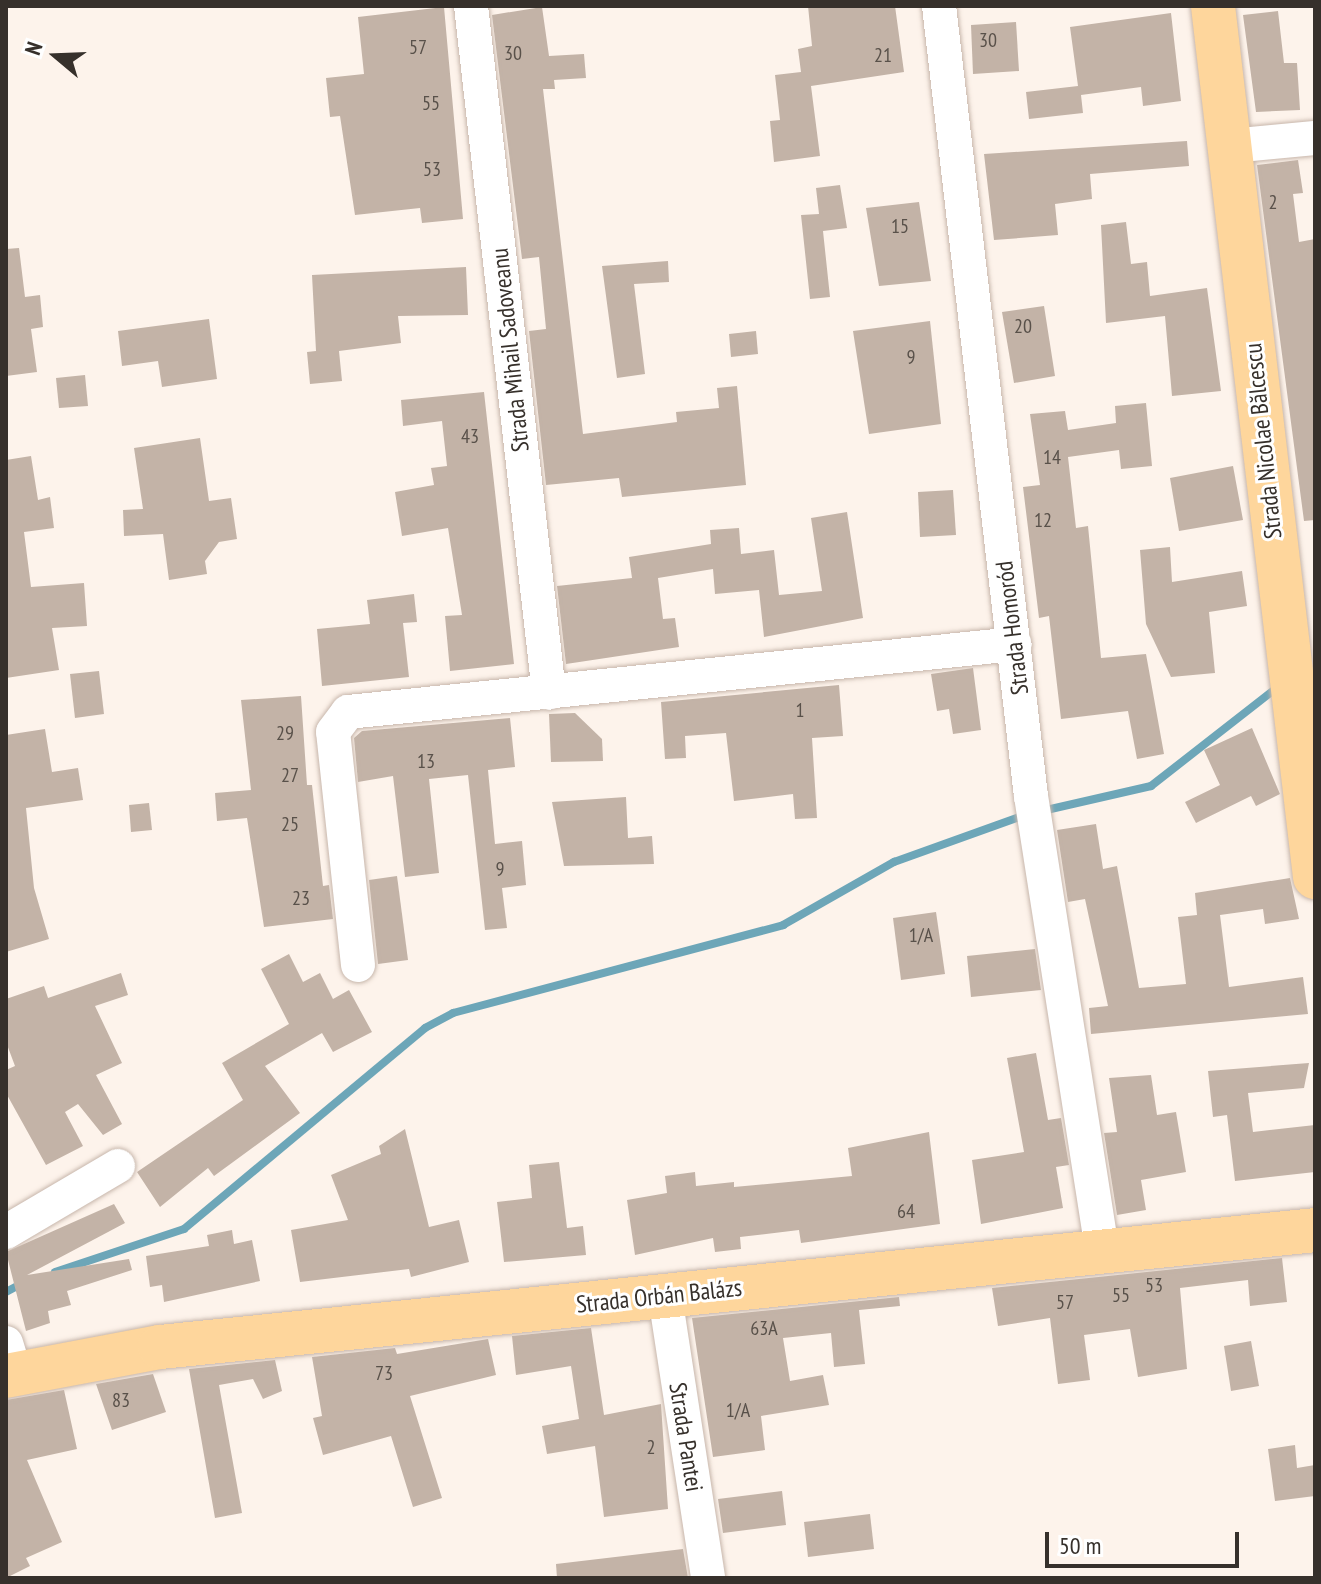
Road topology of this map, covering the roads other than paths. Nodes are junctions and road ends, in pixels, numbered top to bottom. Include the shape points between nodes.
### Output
1 (471, 6) edge
2 (939, 6) edge
3 (1213, 6) edge
4 (1315, 138) edge
5 (1230, 146) junction
6 (1015, 644) junction
7 (549, 693) junction
8 (1313, 849) edge
9 (358, 965) dead end
10 (118, 1166) dead end
11 (1315, 1230) edge
12 (6, 1232) edge
13 (1102, 1247) junction
14 (665, 1296) junction
15 (9, 1364) edge
16 (708, 1578) edge

1 - 7 street, Strada Mihail Sadoveanu
2 - 6 street, Strada Homoród
3 - 5 main road, Strada Nicolae Bălcescu
4 - 5 street
5 - 8 main road, Strada Nicolae Bălcescu
6 - 7 street
6 - 13 street, Strada Homoród via 1033,810
7 - 9 street via 339,717 333,732
10 - 12 street
11 - 13 main road, Strada Orbán Balázs
13 - 14 main road, Strada Orbán Balázs
14 - 15 main road, Strada Orbán Balázs
14 - 16 street, Strada Pantei

